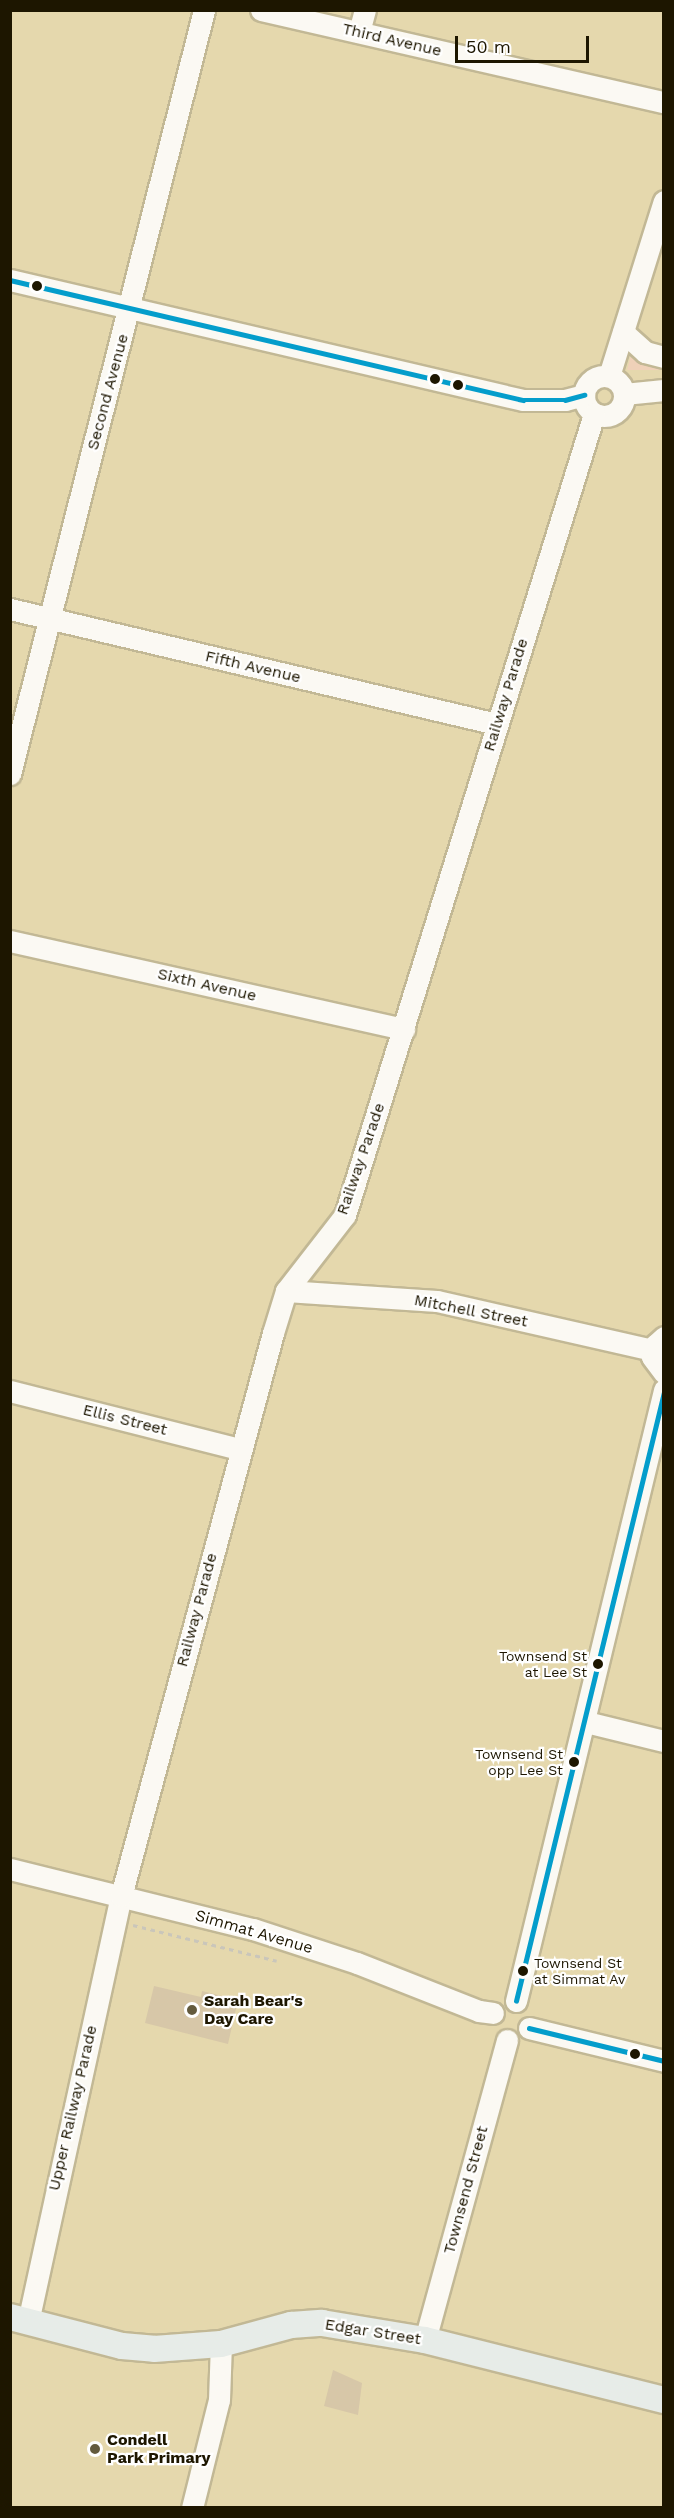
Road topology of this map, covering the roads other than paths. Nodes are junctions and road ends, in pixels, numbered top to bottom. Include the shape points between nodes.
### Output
1 (204, 10) edge
2 (261, 10) edge
3 (365, 10) edge
4 (359, 32) junction
5 (663, 102) edge
6 (663, 201) edge
7 (10, 280) edge
8 (130, 308) junction
9 (623, 332) junction
10 (663, 357) edge
11 (609, 376) junction
12 (663, 390) edge
13 (624, 394) junction
14 (584, 395) junction
15 (594, 414) junction
16 (10, 609) edge
17 (49, 618) junction
18 (496, 724) junction
19 (10, 774) edge
20 (10, 941) edge
21 (404, 1029) junction
22 (286, 1291) junction
23 (658, 1344) edge
24 (663, 1373) edge
25 (663, 1390) edge
26 (10, 1391) edge
27 (240, 1449) junction
28 (586, 1722) junction
29 (663, 1741) edge
30 (10, 1869) edge
31 (120, 1896) junction
32 (516, 2001) junction
33 (493, 2013) junction
34 (529, 2028) junction
35 (507, 2040) junction
36 (663, 2061) edge
37 (19, 2319) edge
38 (425, 2340) junction
39 (221, 2344) junction
40 (663, 2400) edge
41 (192, 2508) edge

1 - 8 street, Second Avenue
2 - 4 street, Third Avenue
3 - 4 street
4 - 5 street, Third Avenue
6 - 9 street
7 - 8 street
8 - 14 street via 523,400 565,400
8 - 17 street, Second Avenue
9 - 10 street via 645,352
9 - 11 street
11 - 13 street via 619,383
11 - 14 street via 592,379
12 - 13 street
13 - 15 street via 621,406 612,414
14 - 15 street
15 - 18 street, Railway Parade
16 - 17 street, Fifth Avenue
17 - 18 street, Fifth Avenue
17 - 19 street, Second Avenue
18 - 21 street, Railway Parade
20 - 21 street, Sixth Avenue
21 - 22 street, Railway Parade via 345,1215
22 - 23 street, Mitchell Street via 437,1301
22 - 27 street, Railway Parade
23 - 24 street via 653,1363
25 - 28 street
26 - 27 street, Ellis Street
27 - 31 street, Railway Parade
28 - 29 street
28 - 32 street
30 - 31 street, Simmat Avenue
31 - 33 street, Simmat Avenue via 253,1929
31 - 37 street, Upper Railway Parade
32 - 33 street via 503,2002
32 - 34 street via 529,2011
33 - 35 street via 494,2030
34 - 35 street via 520,2038
34 - 36 street
35 - 38 street, Townsend Street
37 - 39 main road, Edgar Street via 122,2346 184,2348
38 - 39 main road, Edgar Street via 322,2323 291,2325
38 - 40 main road, Edgar Street
39 - 41 street via 219,2400

